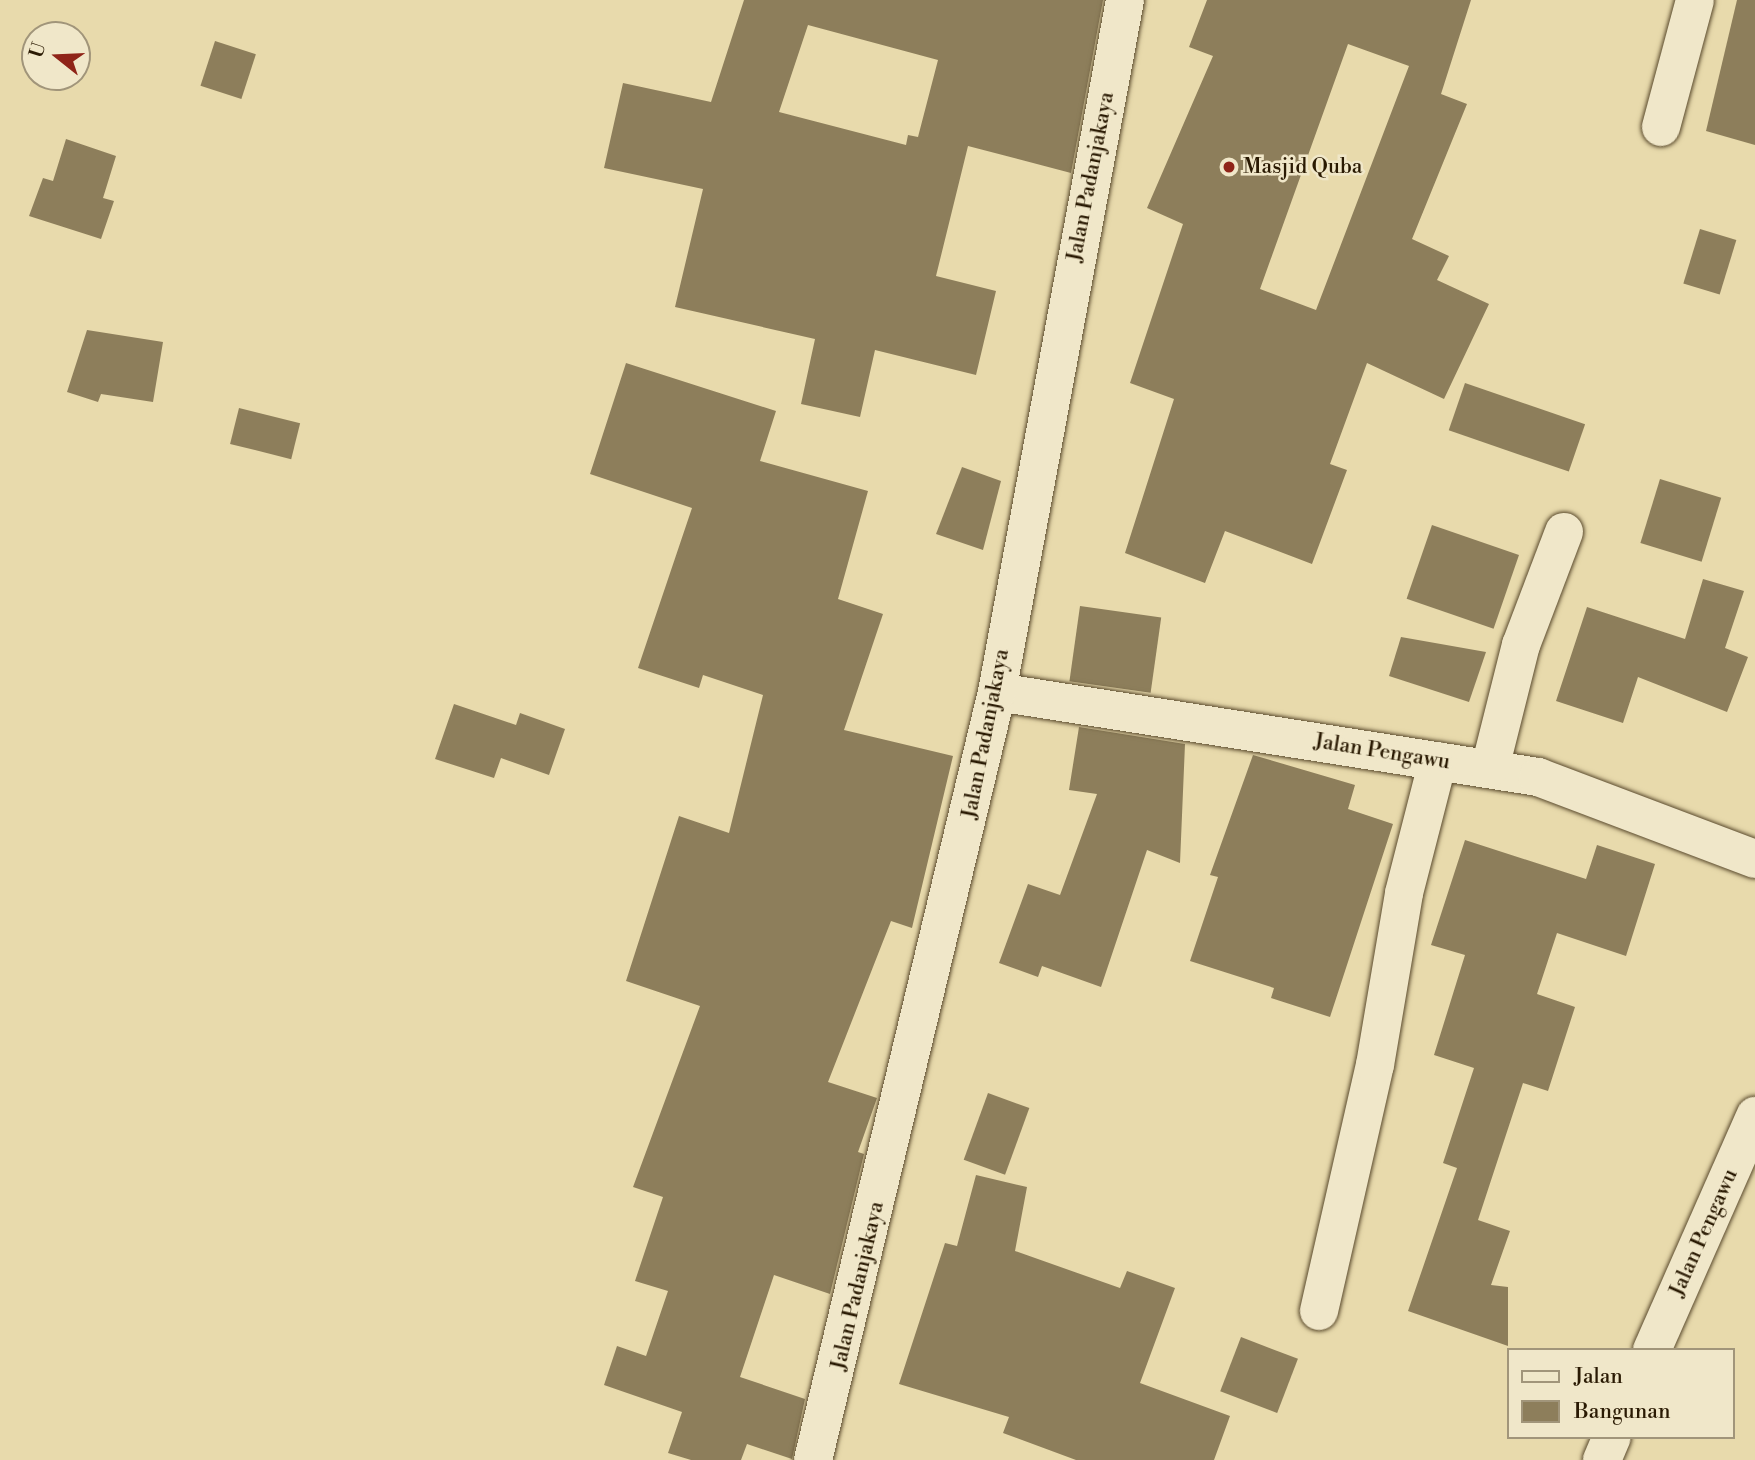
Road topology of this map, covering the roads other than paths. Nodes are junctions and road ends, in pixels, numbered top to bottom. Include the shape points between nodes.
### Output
1 (1125, 0) edge
2 (1695, 0) edge
3 (1661, 127) dead end
4 (1564, 532) dead end
5 (998, 692) junction
6 (1438, 761) junction
7 (1490, 768) junction
8 (1755, 859) edge
9 (1755, 1116) edge
10 (1319, 1311) dead end
11 (1653, 1348) edge
12 (1611, 1439) edge
13 (813, 1460) edge
14 (1602, 1460) edge

1 - 5 street, Jalan Padanjakaya
2 - 3 street
4 - 7 street via 1521,645
5 - 6 street, Jalan Pengawu
5 - 13 street, Jalan Padanjakaya
6 - 7 street, Jalan Pengawu
6 - 10 street via 1404,893 1376,1065
7 - 8 street, Jalan Pengawu via 1538,777
9 - 11 street, Jalan Pengawu
12 - 14 street

